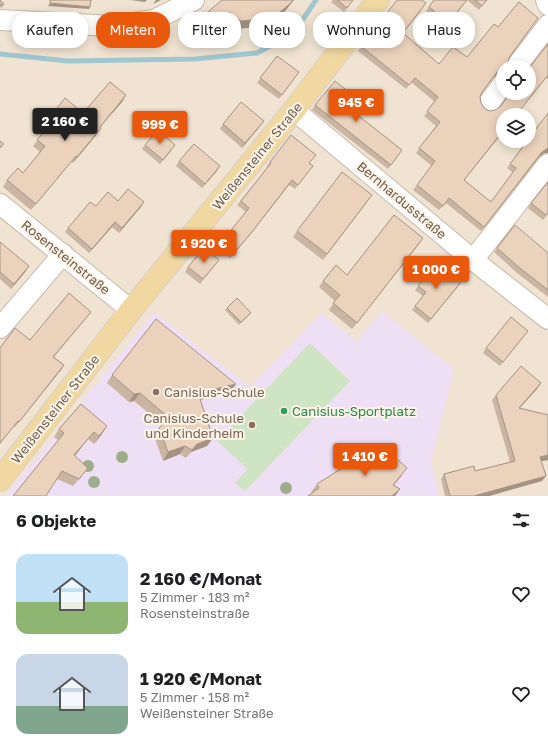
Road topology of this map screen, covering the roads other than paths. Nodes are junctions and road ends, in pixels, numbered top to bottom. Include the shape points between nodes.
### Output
1 (194, 0) edge
2 (378, 0) edge
3 (546, 0) edge
4 (548, 5) edge
5 (0, 20) edge
6 (548, 25) edge
7 (521, 60) edge
8 (496, 93) edge
9 (488, 104) dead end
10 (294, 110) junction
11 (548, 164) edge
12 (0, 204) edge
13 (63, 254) junction
14 (473, 260) junction
15 (132, 310) junction
16 (548, 319) edge
17 (0, 328) edge
18 (0, 480) edge

1 - 5 street via 154,20 112,26
2 - 10 main road, Weißensteiner Straße
3 - 4 street
6 - 7 street
8 - 9 street
10 - 14 street, Bernhardusstraße
10 - 15 main road, Weißensteiner Straße
11 - 14 street
12 - 13 street, Rosensteinstraße
13 - 15 street, Rosensteinstraße
13 - 17 street
14 - 16 street, Bernhardusstraße
15 - 18 main road, Weißensteiner Straße

